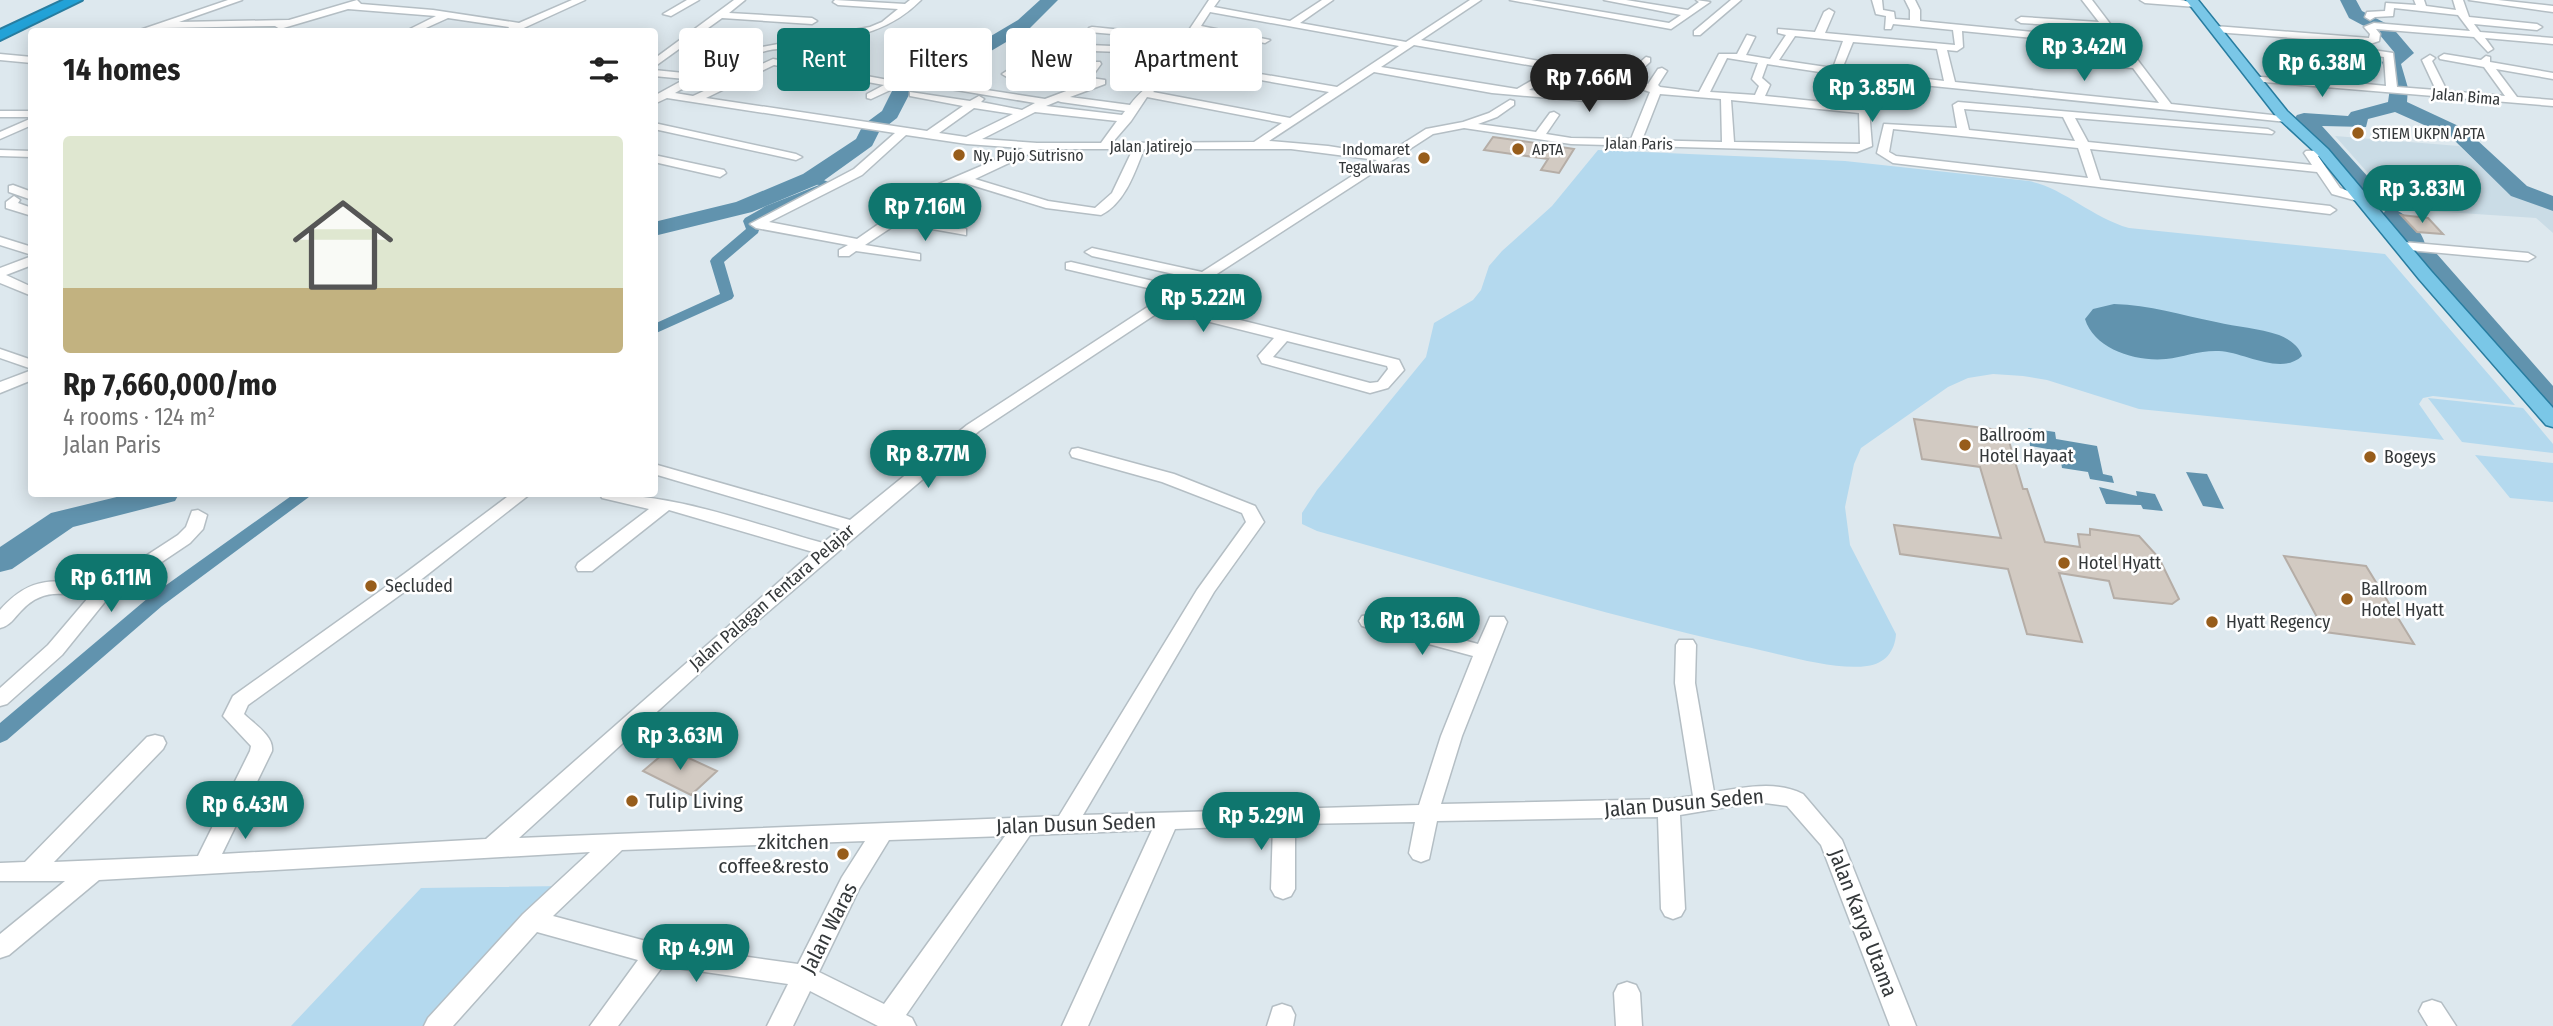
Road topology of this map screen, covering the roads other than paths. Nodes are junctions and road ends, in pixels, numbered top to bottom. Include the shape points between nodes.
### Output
1 (63, 0) edge
2 (75, 0) edge
3 (237, 0) edge
4 (368, 0) edge
5 (580, 0) edge
6 (694, 0) edge
7 (740, 0) edge
8 (1328, 0) edge
9 (1476, 0) edge
10 (1515, 0) edge
11 (1609, 0) edge
12 (1701, 0) edge
13 (1736, 0) edge
14 (1877, 0) edge
15 (1910, 0) edge
16 (2087, 0) edge
17 (2145, 0) edge
18 (2458, 0) edge
19 (2474, 0) edge
20 (839, 1) edge
21 (1543, 2) edge
22 (2194, 2) edge
23 (912, 3) edge
24 (2420, 4) edge
25 (1211, 5) edge
26 (348, 6) junction
27 (828, 9) dead end
28 (2553, 9) edge
29 (1829, 12) dead end
30 (262, 13) dead end
31 (1689, 13) junction
32 (187, 14) junction
33 (668, 14) dead end
34 (447, 15) junction
35 (718, 15) junction
36 (2463, 17) junction
37 (2021, 20) dead end
38 (1890, 21) junction
39 (1915, 22) junction
40 (290, 23) junction
41 (156, 24) junction
42 (1292, 24) junction
43 (2105, 24) junction
44 (522, 26) junction
45 (1957, 27) junction
46 (2382, 27) junction
47 (2538, 27) dead end
48 (147, 28) edge
49 (277, 28) edge
50 (417, 28) edge
51 (517, 28) edge
52 (811, 28) edge
53 (1196, 28) edge
54 (870, 29) edge
55 (2215, 29) junction
56 (0, 30) edge
57 (1781, 31) dead end
58 (1793, 32) junction
59 (1697, 33) dead end
60 (1819, 35) junction
61 (2478, 35) junction
62 (0, 36) edge
63 (2033, 36) dead end
64 (1750, 37) dead end
65 (1850, 39) junction
66 (1262, 40) edge
67 (1265, 40) dead end
68 (2553, 41) edge
69 (1411, 43) junction
70 (1883, 43) junction
71 (2340, 44) junction
72 (676, 47) junction
73 (658, 48) edge
74 (1942, 48) junction
75 (0, 57) edge
76 (1741, 57) junction
77 (2444, 57) dead end
78 (2430, 58) dead end
79 (1583, 60) dead end
80 (1646, 60) dead end
81 (658, 61) edge
82 (1769, 61) junction
83 (2488, 61) junction
84 (28, 62) edge
85 (2072, 62) dead end
86 (28, 65) edge
87 (2138, 65) junction
88 (1371, 68) junction
89 (1837, 70) junction
90 (1662, 71) dead end
91 (15, 73) dead end
92 (658, 73) edge
93 (679, 75) edge
94 (1006, 75) edge
95 (2553, 76) edge
96 (1262, 77) edge
97 (1541, 78) dead end
98 (1879, 78) junction
99 (2252, 78) junction
100 (1621, 79) junction
101 (1578, 81) dead end
102 (884, 82) edge
103 (1950, 84) junction
104 (992, 86) edge
105 (2351, 86) junction
106 (679, 87) edge
107 (884, 89) edge
108 (1600, 89) dead end
109 (1337, 90) junction
110 (1656, 90) junction
111 (2396, 90) junction
112 (985, 91) joint
113 (1078, 91) edge
114 (1147, 91) edge
115 (1184, 91) edge
116 (1519, 92) junction
117 (1144, 93) junction
118 (914, 94) dead end
119 (2443, 94) junction
120 (666, 95) junction
121 (1703, 95) junction
122 (871, 96) dead end
123 (1727, 97) junction
124 (1173, 98) junction
125 (1759, 98) junction
126 (658, 99) edge
127 (695, 99) junction
128 (1052, 100) junction
129 (2514, 100) junction
130 (976, 103) junction
131 (1510, 103) dead end
132 (2553, 103) edge
133 (1134, 108) junction
134 (2168, 108) junction
135 (1028, 110) junction
136 (1864, 110) junction
137 (0, 114) edge
138 (28, 114) edge
139 (2067, 114) junction
140 (1554, 115) dead end
141 (1127, 119) junction
142 (2287, 119) junction
143 (1289, 121) junction
144 (28, 123) edge
145 (1464, 125) junction
146 (658, 127) edge
147 (905, 130) junction
148 (1963, 130) junction
149 (2268, 132) dead end
150 (929, 135) junction
151 (0, 136) edge
152 (1539, 136) junction
153 (967, 141) junction
154 (1259, 143) junction
155 (1635, 143) junction
156 (1728, 144) junction
157 (2083, 144) junction
158 (1037, 146) junction
159 (1104, 146) junction
160 (1140, 146) junction
161 (0, 153) edge
162 (28, 154) edge
163 (796, 157) dead end
164 (1385, 158) junction
165 (658, 159) edge
166 (2321, 161) junction
167 (720, 173) dead end
168 (961, 178) junction
169 (2095, 182) junction
170 (28, 196) edge
171 (2330, 210) dead end
172 (28, 211) edge
173 (896, 219) junction
174 (961, 232) dead end
175 (0, 240) edge
176 (2403, 246) junction
177 (852, 248) junction
178 (28, 250) edge
179 (1092, 252) dead end
180 (915, 257) dead end
181 (2528, 257) dead end
182 (28, 262) edge
183 (1072, 266) dead end
184 (0, 273) edge
185 (1203, 276) junction
186 (0, 278) edge
187 (28, 290) edge
188 (1179, 291) junction
189 (1161, 305) junction
190 (1284, 336) junction
191 (0, 353) edge
192 (28, 364) edge
193 (28, 376) edge
194 (0, 388) edge
195 (2553, 421) edge
196 (1078, 453) dead end
197 (658, 470) edge
198 (658, 496) edge
199 (517, 497) edge
200 (621, 497) edge
201 (666, 503) junction
202 (198, 515) dead end
203 (853, 527) junction
204 (827, 550) junction
205 (585, 567) dead end
206 (101, 594) junction
207 (1369, 621) dead end
208 (0, 622) edge
209 (1497, 622) dead end
210 (1686, 645) dead end
211 (1485, 653) junction
212 (0, 699) edge
213 (155, 743) dead end
214 (1787, 796) joint
215 (1705, 803) junction
216 (1669, 808) junction
217 (1426, 815) junction
218 (1284, 816) junction
219 (1167, 821) junction
220 (1024, 825) junction
221 (1065, 825) junction
222 (883, 832) junction
223 (616, 841) junction
224 (491, 849) junction
225 (1421, 853) dead end
226 (205, 865) junction
227 (31, 871) junction
228 (94, 871) junction
229 (0, 872) edge
230 (1283, 889) dead end
231 (1673, 909) dead end
232 (532, 921) junction
233 (0, 948) edge
234 (657, 955) junction
235 (804, 976) junction
236 (1627, 992) dead end
237 (896, 1022) edge
238 (437, 1026) edge
239 (603, 1026) edge
240 (780, 1026) edge
241 (1075, 1026) edge
242 (1629, 1026) edge
243 (1903, 1026) edge

1 - 56 highway
2 - 62 highway
3 - 32 street
4 - 26 street
5 - 44 street
6 - 33 street
7 - 35 street
8 - 42 street
9 - 69 street
10 - 21 street
11 - 31 street
12 - 31 street via 1704,2
13 - 59 street
14 - 38 street via 1879,12 1891,14
15 - 39 street
16 - 43 street
17 - 22 street
18 - 36 street
19 - 28 street
20 - 23 street
20 - 27 street
21 - 31 street via 1665,25 1676,25
22 - 55 main road
23 - 54 street
24 - 36 street
24 - 46 street via 2389,5 2390,14 2369,15
25 - 42 street
25 - 53 street
26 - 34 street
26 - 40 street
29 - 60 street
30 - 32 street
32 - 41 street
34 - 44 street
34 - 50 street
35 - 52 street via 815,18
35 - 72 street
36 - 47 street
36 - 61 street
37 - 43 street
38 - 39 street
38 - 70 street
39 - 45 street
40 - 41 street
40 - 49 street
41 - 48 street
42 - 69 street
43 - 87 street
44 - 51 street
45 - 63 street
45 - 74 street via 1960,45
46 - 61 street
46 - 71 street via 2369,27 2375,39
55 - 71 street
55 - 99 main road
57 - 58 street
58 - 60 street
58 - 82 street
60 - 65 street
61 - 68 street
61 - 83 street
64 - 76 street
65 - 70 street
65 - 89 street
66 - 67 street
69 - 79 street via 1562,68
69 - 88 street
70 - 74 street
71 - 105 street
71 - 111 street via 2389,55
72 - 73 street
72 - 81 street
74 - 103 street
75 - 84 street
76 - 82 street
76 - 121 street via 1725,56
77 - 83 street
78 - 119 street via 2431,72
80 - 100 street
82 - 89 street
82 - 125 street via 1757,79 1765,85
83 - 95 street
83 - 129 street
85 - 87 street
86 - 91 street
87 - 134 street
88 - 109 street
88 - 116 street
89 - 98 street
90 - 110 street via 1653,85
92 - 93 street
94 - 104 street
96 - 109 street
97 - 116 street
98 - 103 street
98 - 136 street, Jalan Paris
99 - 105 street, Jalan Bima
99 - 142 main road
100 - 101 street
100 - 110 street
102 - 127 street via 773,62
103 - 134 street
105 - 111 street, Jalan Bima
106 - 120 street
107 - 122 street
108 - 116 street via 1597,96 1586,98
109 - 143 street
110 - 121 street
110 - 155 street
111 - 119 street, Jalan Bima
112 - 128 street
112 - 130 street
113 - 128 street
114 - 117 street
115 - 124 street
117 - 124 street
117 - 133 street
118 - 130 street
119 - 129 street, Jalan Bima
120 - 126 street
120 - 127 street
121 - 123 street
123 - 125 street
123 - 156 street
124 - 143 street
125 - 136 street
127 - 147 street, Jalan Jatirejo
128 - 133 street
128 - 135 street
129 - 132 street, Jalan Bima
130 - 135 street
130 - 150 street
131 - 145 street
133 - 141 street
134 - 142 street
135 - 141 street
135 - 153 street
136 - 156 street, Jalan Paris via 1866,146 1857,149
137 - 138 street
139 - 148 street via 1958,105
139 - 149 street
139 - 157 street
140 - 152 street
141 - 159 street
142 - 166 main road
143 - 154 street
144 - 151 street
145 - 152 street, Jalan Paris
145 - 164 street, Jalan Paris via 1430,131
146 - 163 street
147 - 150 street, Jalan Jatirejo
147 - 177 street via 858,172 756,224
148 - 157 street
148 - 169 street via 1888,126 1883,153 1893,159
150 - 153 street, Jalan Jatirejo
152 - 155 street, Jalan Paris
153 - 158 street, Jalan Jatirejo
154 - 160 street, Jalan Jatirejo
154 - 164 street, Jalan Jatirejo
155 - 156 street, Jalan Paris
157 - 166 street
157 - 169 street
158 - 159 street, Jalan Jatirejo
158 - 168 street
159 - 160 street, Jalan Jatirejo
160 - 168 street via 1115,197 1097,212 1046,204
161 - 162 street
164 - 185 street, Jalan Palagan Tentara Pelajar
165 - 167 street
166 - 176 main road
168 - 173 street
169 - 171 street
170 - 172 street via 13,195 10,205
173 - 174 street
173 - 177 street
175 - 178 street
176 - 181 street
176 - 195 main road
177 - 180 street
179 - 185 street
182 - 184 street
183 - 188 street
185 - 188 street, Jalan Palagan Tentara Pelajar
186 - 187 street
188 - 189 street, Jalan Palagan Tentara Pelajar
189 - 190 street
189 - 203 street, Jalan Palagan Tentara Pelajar via 973,428
190 - 190 street via 1394,363 1396,370 1383,385 1370,388 1267,360 1265,356
191 - 192 street
193 - 194 street
196 - 221 street via 1168,478 1249,510 1255,522 1206,590
197 - 203 street
198 - 201 street
199 - 226 street via 240,701 233,716 262,744 261,751
200 - 201 street
201 - 204 street
201 - 205 street
202 - 206 street via 194,529 184,539
203 - 204 street, Jalan Palagan Tentara Pelajar
204 - 224 street, Jalan Palagan Tentara Pelajar
206 - 208 street via 42,588 25,596
206 - 212 street via 60,647
207 - 211 street
209 - 211 street
210 - 215 street via 1685,683
211 - 217 street via 1457,719
213 - 227 street
214 - 215 street, Jalan Dusun Seden via 1757,794
214 - 243 street, Jalan Karya Utama via 1831,840
215 - 216 street, Jalan Dusun Seden
216 - 217 street, Jalan Dusun Seden
216 - 231 street
217 - 218 street, Jalan Dusun Seden
217 - 225 street
218 - 219 street, Jalan Dusun Seden
218 - 230 street
219 - 221 street, Jalan Dusun Seden
219 - 241 street
220 - 221 street, Jalan Dusun Seden
220 - 222 street, Jalan Dusun Seden
220 - 237 street
222 - 223 street, Jalan Dusun Seden
222 - 235 street, Jalan Waras via 850,884
223 - 224 street, Jalan Dusun Seden
223 - 232 street
224 - 226 street, Jalan Dusun Seden
226 - 228 street, Jalan Dusun Seden
227 - 228 street, Jalan Dusun Seden
227 - 229 street, Jalan Dusun Seden
228 - 233 street
232 - 234 street
232 - 238 street
234 - 235 street
234 - 239 street
235 - 237 street
235 - 240 street, Jalan Waras
236 - 242 street

